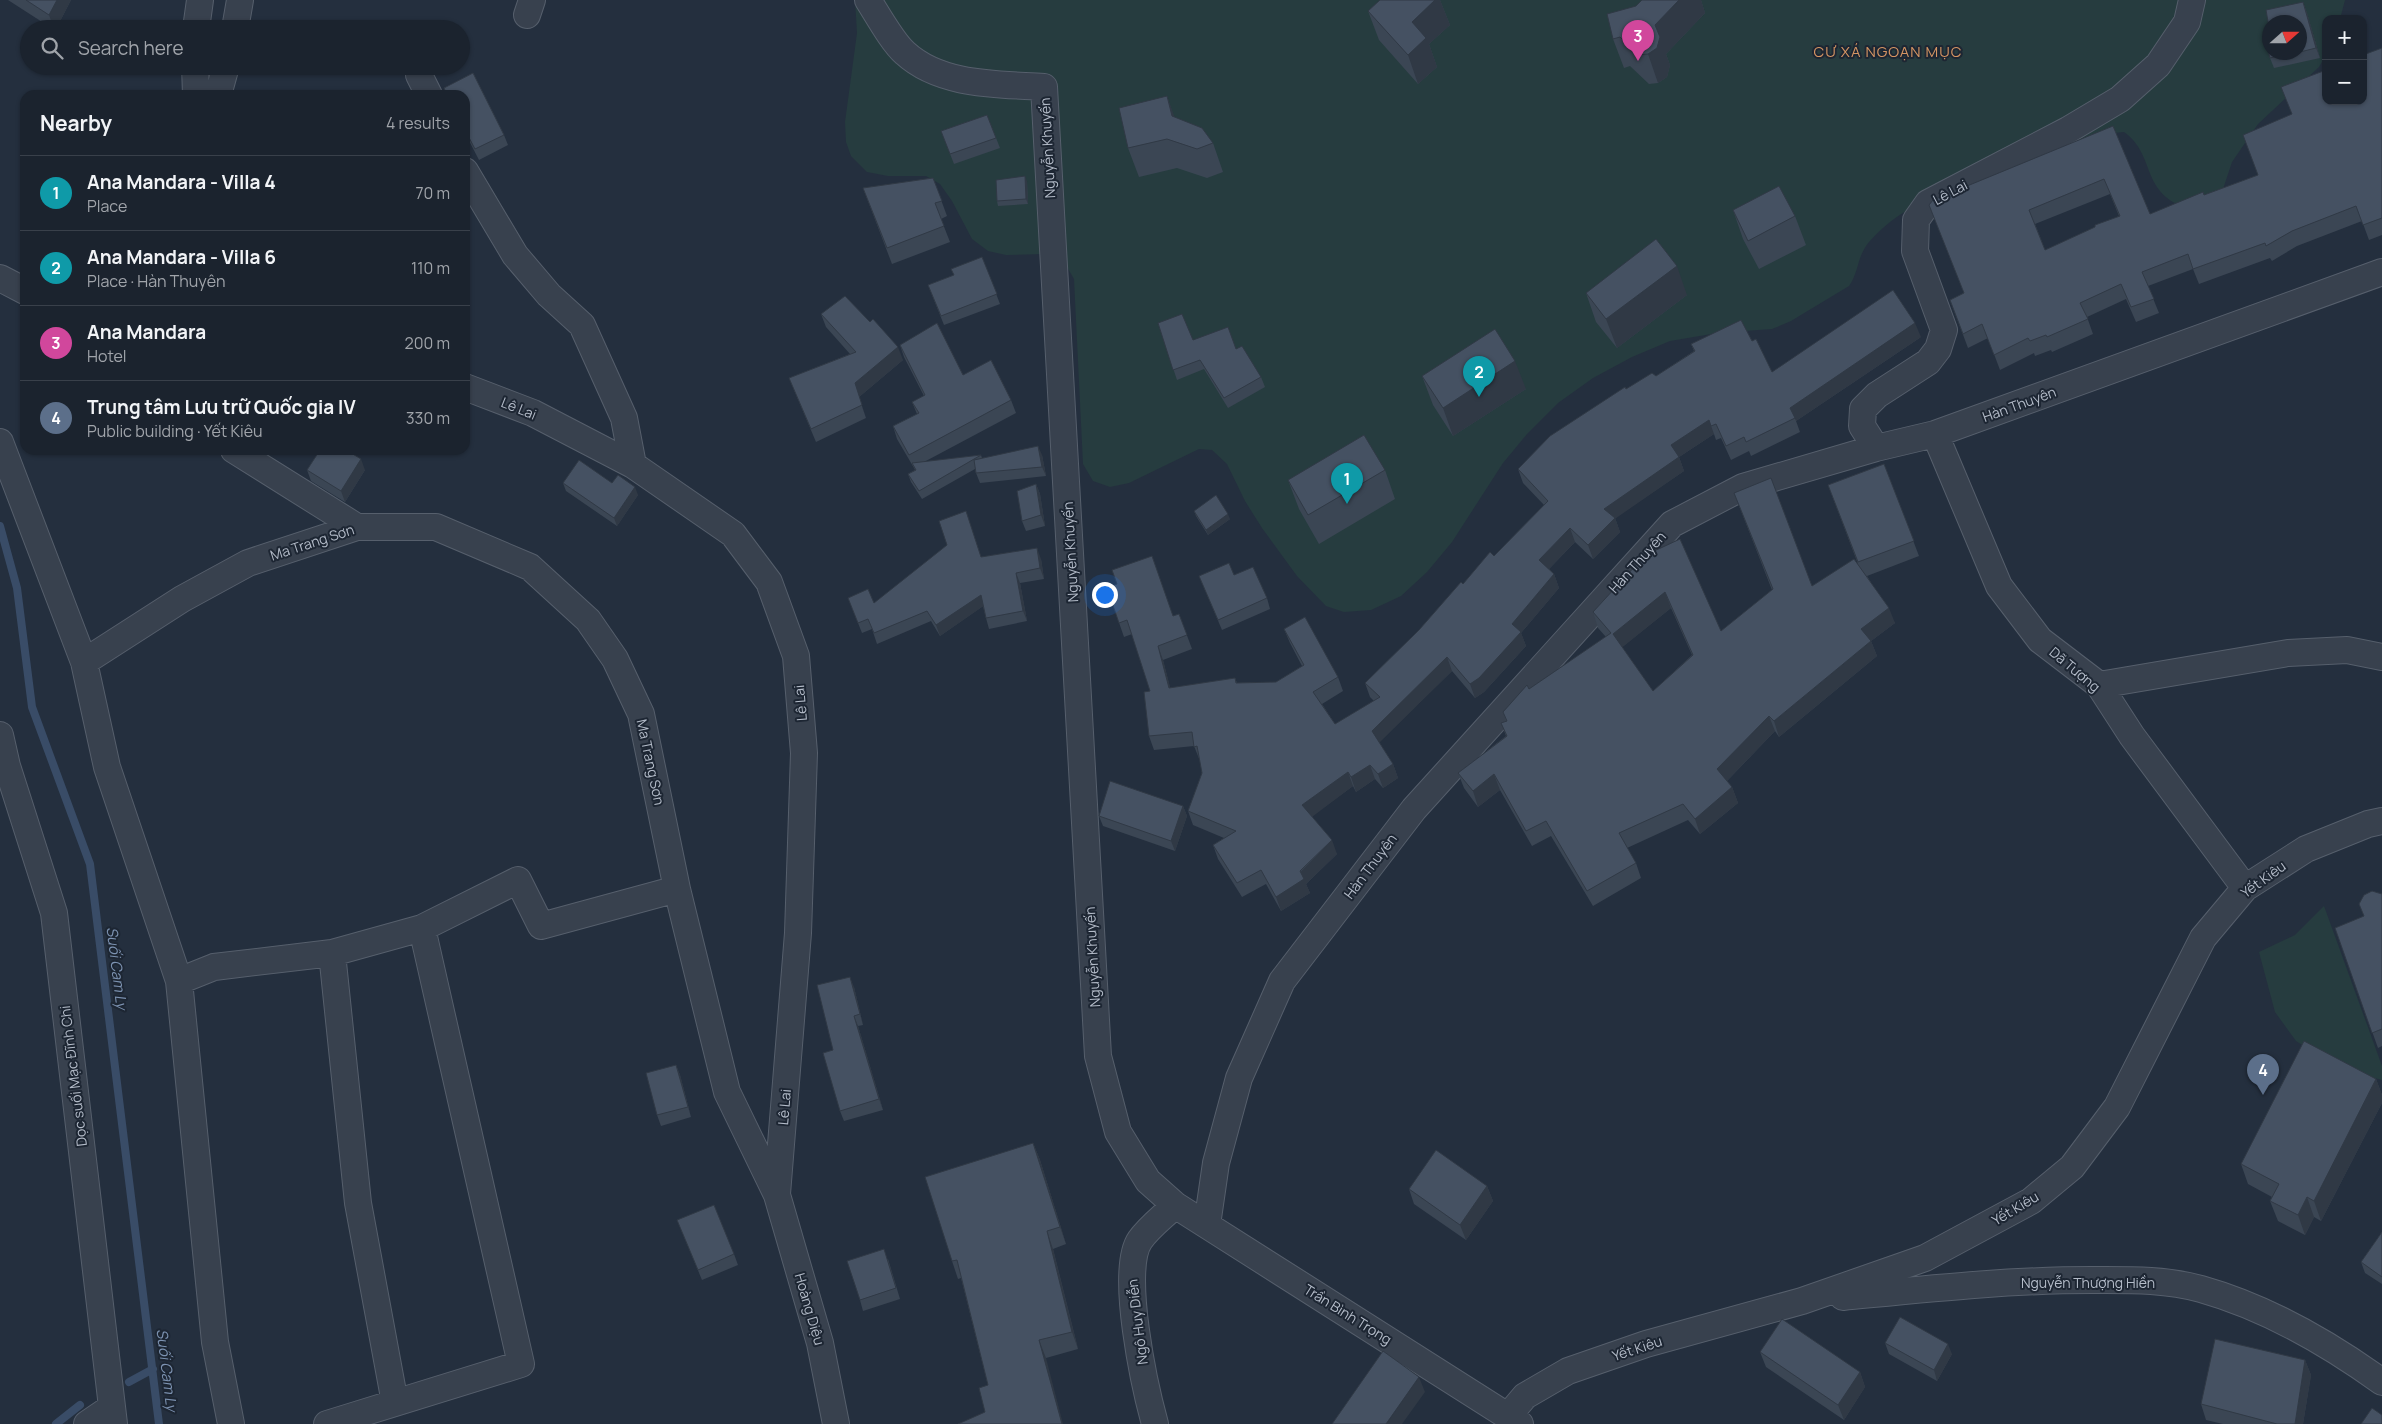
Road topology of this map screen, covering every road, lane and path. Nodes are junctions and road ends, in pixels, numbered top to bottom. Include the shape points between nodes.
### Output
1 (200, 0) edge
2 (240, 0) edge
3 (868, 0) edge
4 (2192, 0) edge
5 (197, 20) edge
6 (237, 20) edge
7 (195, 75) edge
8 (224, 75) edge
9 (196, 90) edge
10 (219, 90) edge
11 (470, 180) edge
12 (2382, 272) edge
13 (0, 278) edge
14 (20, 288) edge
15 (470, 389) edge
16 (1935, 434) junction
17 (0, 442) edge
18 (1876, 448) junction
19 (242, 455) edge
20 (633, 465) junction
21 (357, 526) junction
22 (2382, 657) edge
23 (84, 662) junction
24 (2099, 686) junction
25 (0, 735) edge
26 (2382, 821) edge
27 (2245, 888) junction
28 (677, 890) junction
29 (422, 928) junction
30 (332, 953) junction
31 (180, 981) junction
32 (777, 1195) junction
33 (1175, 1205) junction
34 (1208, 1225) junction
35 (1802, 1301) junction
36 (2382, 1382) edge
37 (395, 1402) junction
38 (113, 1416) edge
39 (1514, 1420) edge
40 (87, 1424) edge
41 (232, 1424) edge
42 (327, 1424) edge
43 (836, 1424) edge
44 (1155, 1424) edge

1 - 5 street
2 - 6 street
3 - 33 street, Nguyễn Khuyến via 904,53 936,72 981,82 1044,87 1098,1056 1118,1132 1148,1181
4 - 18 street, Lê Lai via 2187,22 2158,65 2120,99 1928,203 1916,220 1915,251 1944,330 1938,349 1928,362 1877,395 1863,409 1862,426
7 - 9 street
8 - 10 street
11 - 20 street via 514,255 549,295 582,325 624,418
12 - 16 street, Hàn Thuyên
13 - 14 street
15 - 20 street, Lê Lai via 533,413
16 - 18 street, Hàn Thuyên
16 - 24 street, Dã Tượng via 1999,586 2040,640
17 - 23 street
18 - 34 street, Hàn Thuyên via 1743,487 1672,524 1414,809 1282,981 1239,1078 1216,1163
19 - 21 street
20 - 32 street, Lê Lai via 733,534 769,582 796,656 804,753 799,913
21 - 23 street, Ma Trang Sơn via 248,564 182,600
21 - 28 street, Ma Trang Sơn via 436,527 530,567 588,620 615,659 641,714
22 - 24 street via 2347,650 2288,653
23 - 31 street via 107,767
24 - 27 street, Dã Tượng via 2132,736
25 - 38 street, Dọc suối Mạc Đĩnh Chi via 6,766 54,913
26 - 27 street, Yết Kiêu via 2306,849
27 - 35 street, Yết Kiêu via 2203,938 2117,1107 2072,1167 2031,1201 1925,1258
28 - 29 street via 541,926 518,880
28 - 32 street, Ma Trang Sơn via 726,1092
29 - 30 street
29 - 37 street via 521,1364
30 - 31 street via 214,967
30 - 37 street via 358,1203
31 - 41 street via 215,1342
32 - 43 street, Hoàng Diệu via 820,1343
33 - 34 street, Trần Bình Trọng
33 - 44 street, Ngô Huy Diễn via 1139,1241 1131,1267 1145,1389
34 - 39 street, Trần Bình Trọng
35 - 36 street, Nguyễn Thượng Hiền via 1974,1284 2149,1280 2200,1289 2252,1308 2294,1327
35 - 39 street, Yết Kiêu via 1646,1344 1568,1372 1525,1396
37 - 42 street
38 - 40 street

